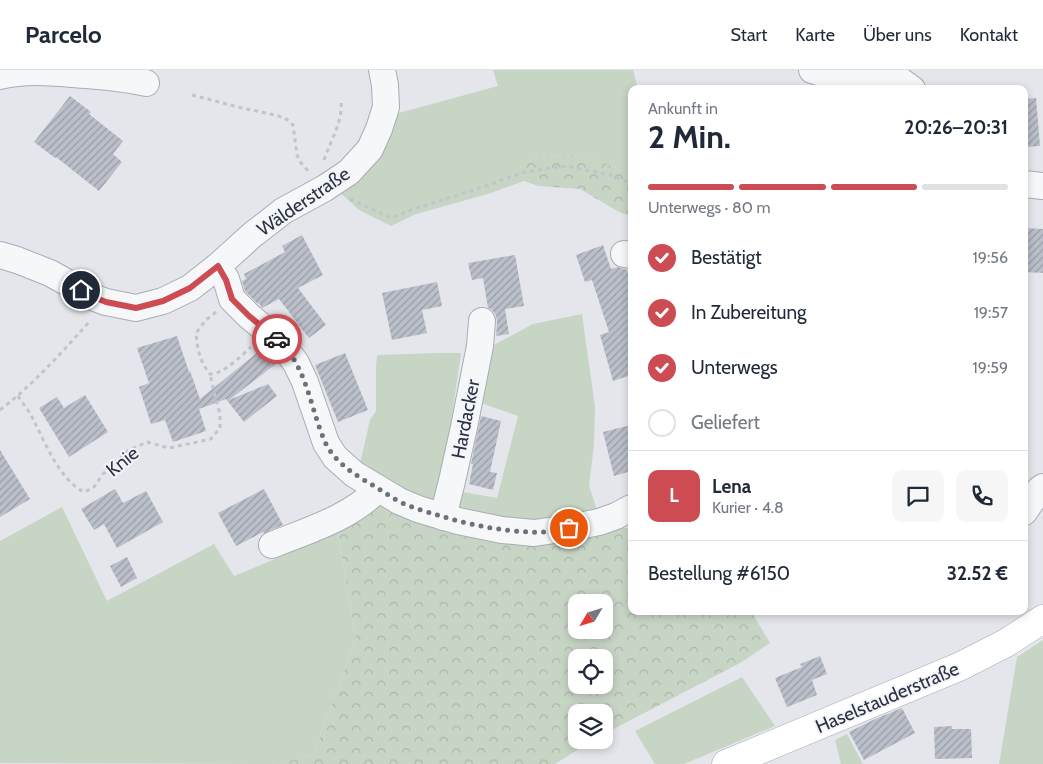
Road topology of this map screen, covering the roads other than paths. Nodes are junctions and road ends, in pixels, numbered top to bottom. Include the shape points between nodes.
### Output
1 (382, 70) edge
2 (812, 70) edge
3 (0, 76) edge
4 (146, 83) dead end
5 (906, 85) edge
6 (1028, 184) edge
7 (1043, 186) edge
8 (0, 255) edge
9 (218, 266) junction
10 (482, 322) dead end
11 (378, 488) junction
12 (1043, 488) edge
13 (1028, 506) edge
14 (628, 510) edge
15 (443, 516) junction
16 (272, 545) dead end
17 (1043, 619) edge
18 (726, 764) edge

1 - 9 street, Wälderstraße via 386,108 370,149 349,172 323,176
2 - 5 street via 836,78 898,79
3 - 4 street via 15,72 60,73
6 - 7 street
8 - 9 street, Wälderstraße via 50,273 106,302 136,308 163,301 190,288
9 - 11 street via 232,299 280,342 296,363 326,443 335,457 354,474
10 - 15 street, Hardacker via 464,427
11 - 15 street via 399,501
11 - 16 street via 362,503 334,520
12 - 13 street
14 - 15 street via 599,522 534,533 502,530
17 - 18 main road, Haselstauderstraße via 961,666

